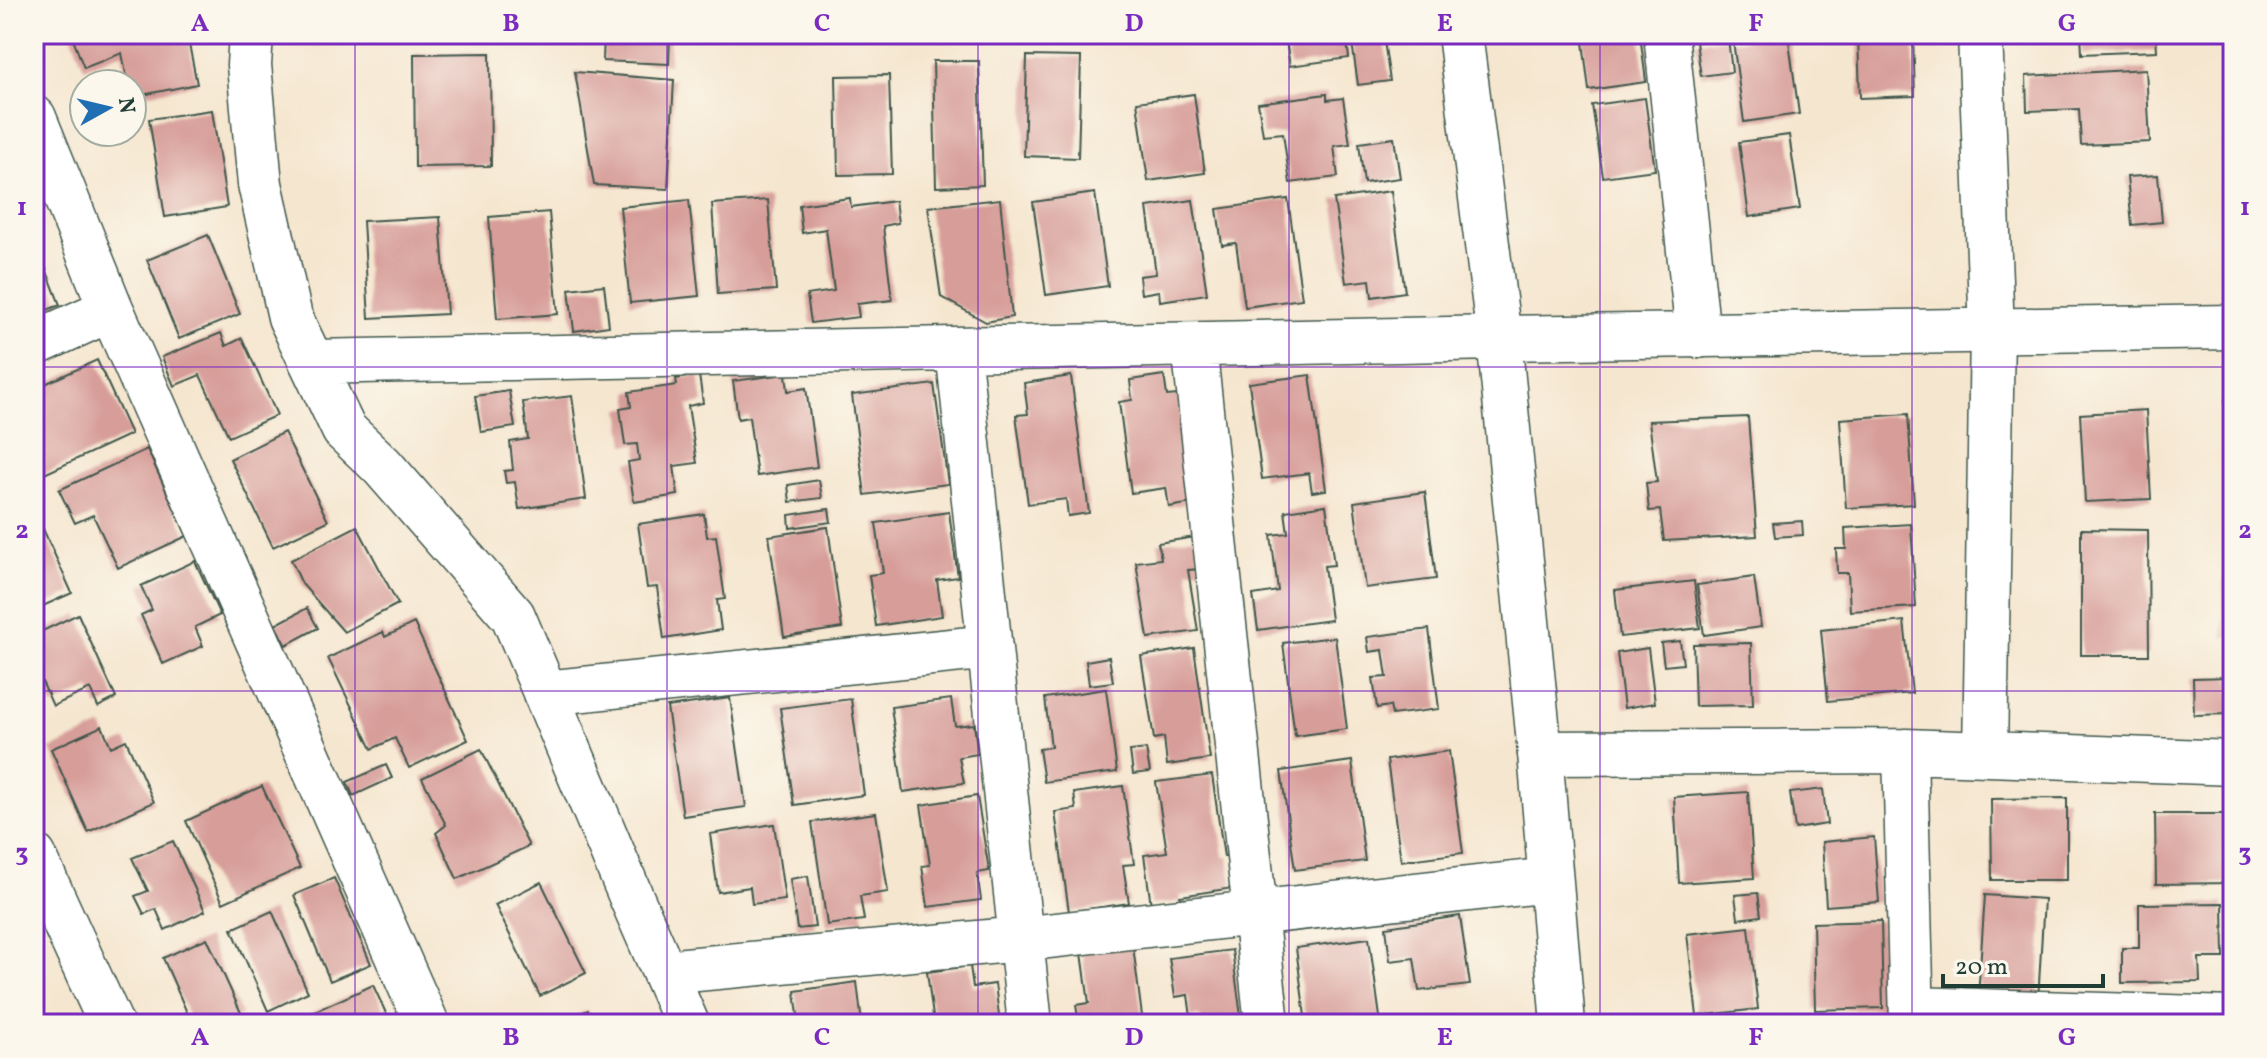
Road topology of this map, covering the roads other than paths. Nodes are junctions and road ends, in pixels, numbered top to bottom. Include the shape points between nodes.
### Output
1 (251, 34) edge
2 (1460, 34) edge
3 (1666, 34) edge
4 (1980, 34) edge
5 (34, 118) edge
6 (111, 309) junction
7 (2233, 327) edge
8 (1992, 331) junction
9 (1698, 336) junction
10 (1499, 338) junction
11 (34, 344) edge
12 (1194, 345) junction
13 (958, 350) junction
14 (312, 362) junction
15 (990, 647) junction
16 (545, 693) junction
17 (1905, 751) junction
18 (1540, 753) junction
19 (1985, 754) junction
20 (2233, 763) edge
21 (34, 856) edge
22 (1550, 880) junction
23 (1255, 913) junction
24 (1021, 939) junction
25 (664, 972) junction
26 (1912, 1017) edge
27 (2233, 1019) edge
28 (111, 1024) edge
29 (427, 1024) edge
30 (687, 1024) edge
31 (1030, 1024) edge
32 (1267, 1024) edge
33 (1563, 1024) edge

1 - 14 street via 260,184 290,317
2 - 10 street
3 - 9 street
4 - 8 street
5 - 6 street
6 - 11 street
6 - 29 street
7 - 8 street
8 - 9 street
8 - 19 street
9 - 10 street
10 - 12 street
10 - 18 street
12 - 13 street
12 - 23 street
13 - 14 street
13 - 15 street
14 - 16 street via 344,430 513,616
15 - 16 street
15 - 24 street
16 - 25 street
17 - 18 street
17 - 19 street
17 - 26 street
18 - 22 street
19 - 20 street
21 - 28 street
22 - 23 street
22 - 33 street
23 - 24 street
23 - 32 street
24 - 25 street
24 - 31 street
25 - 30 street
26 - 27 street

